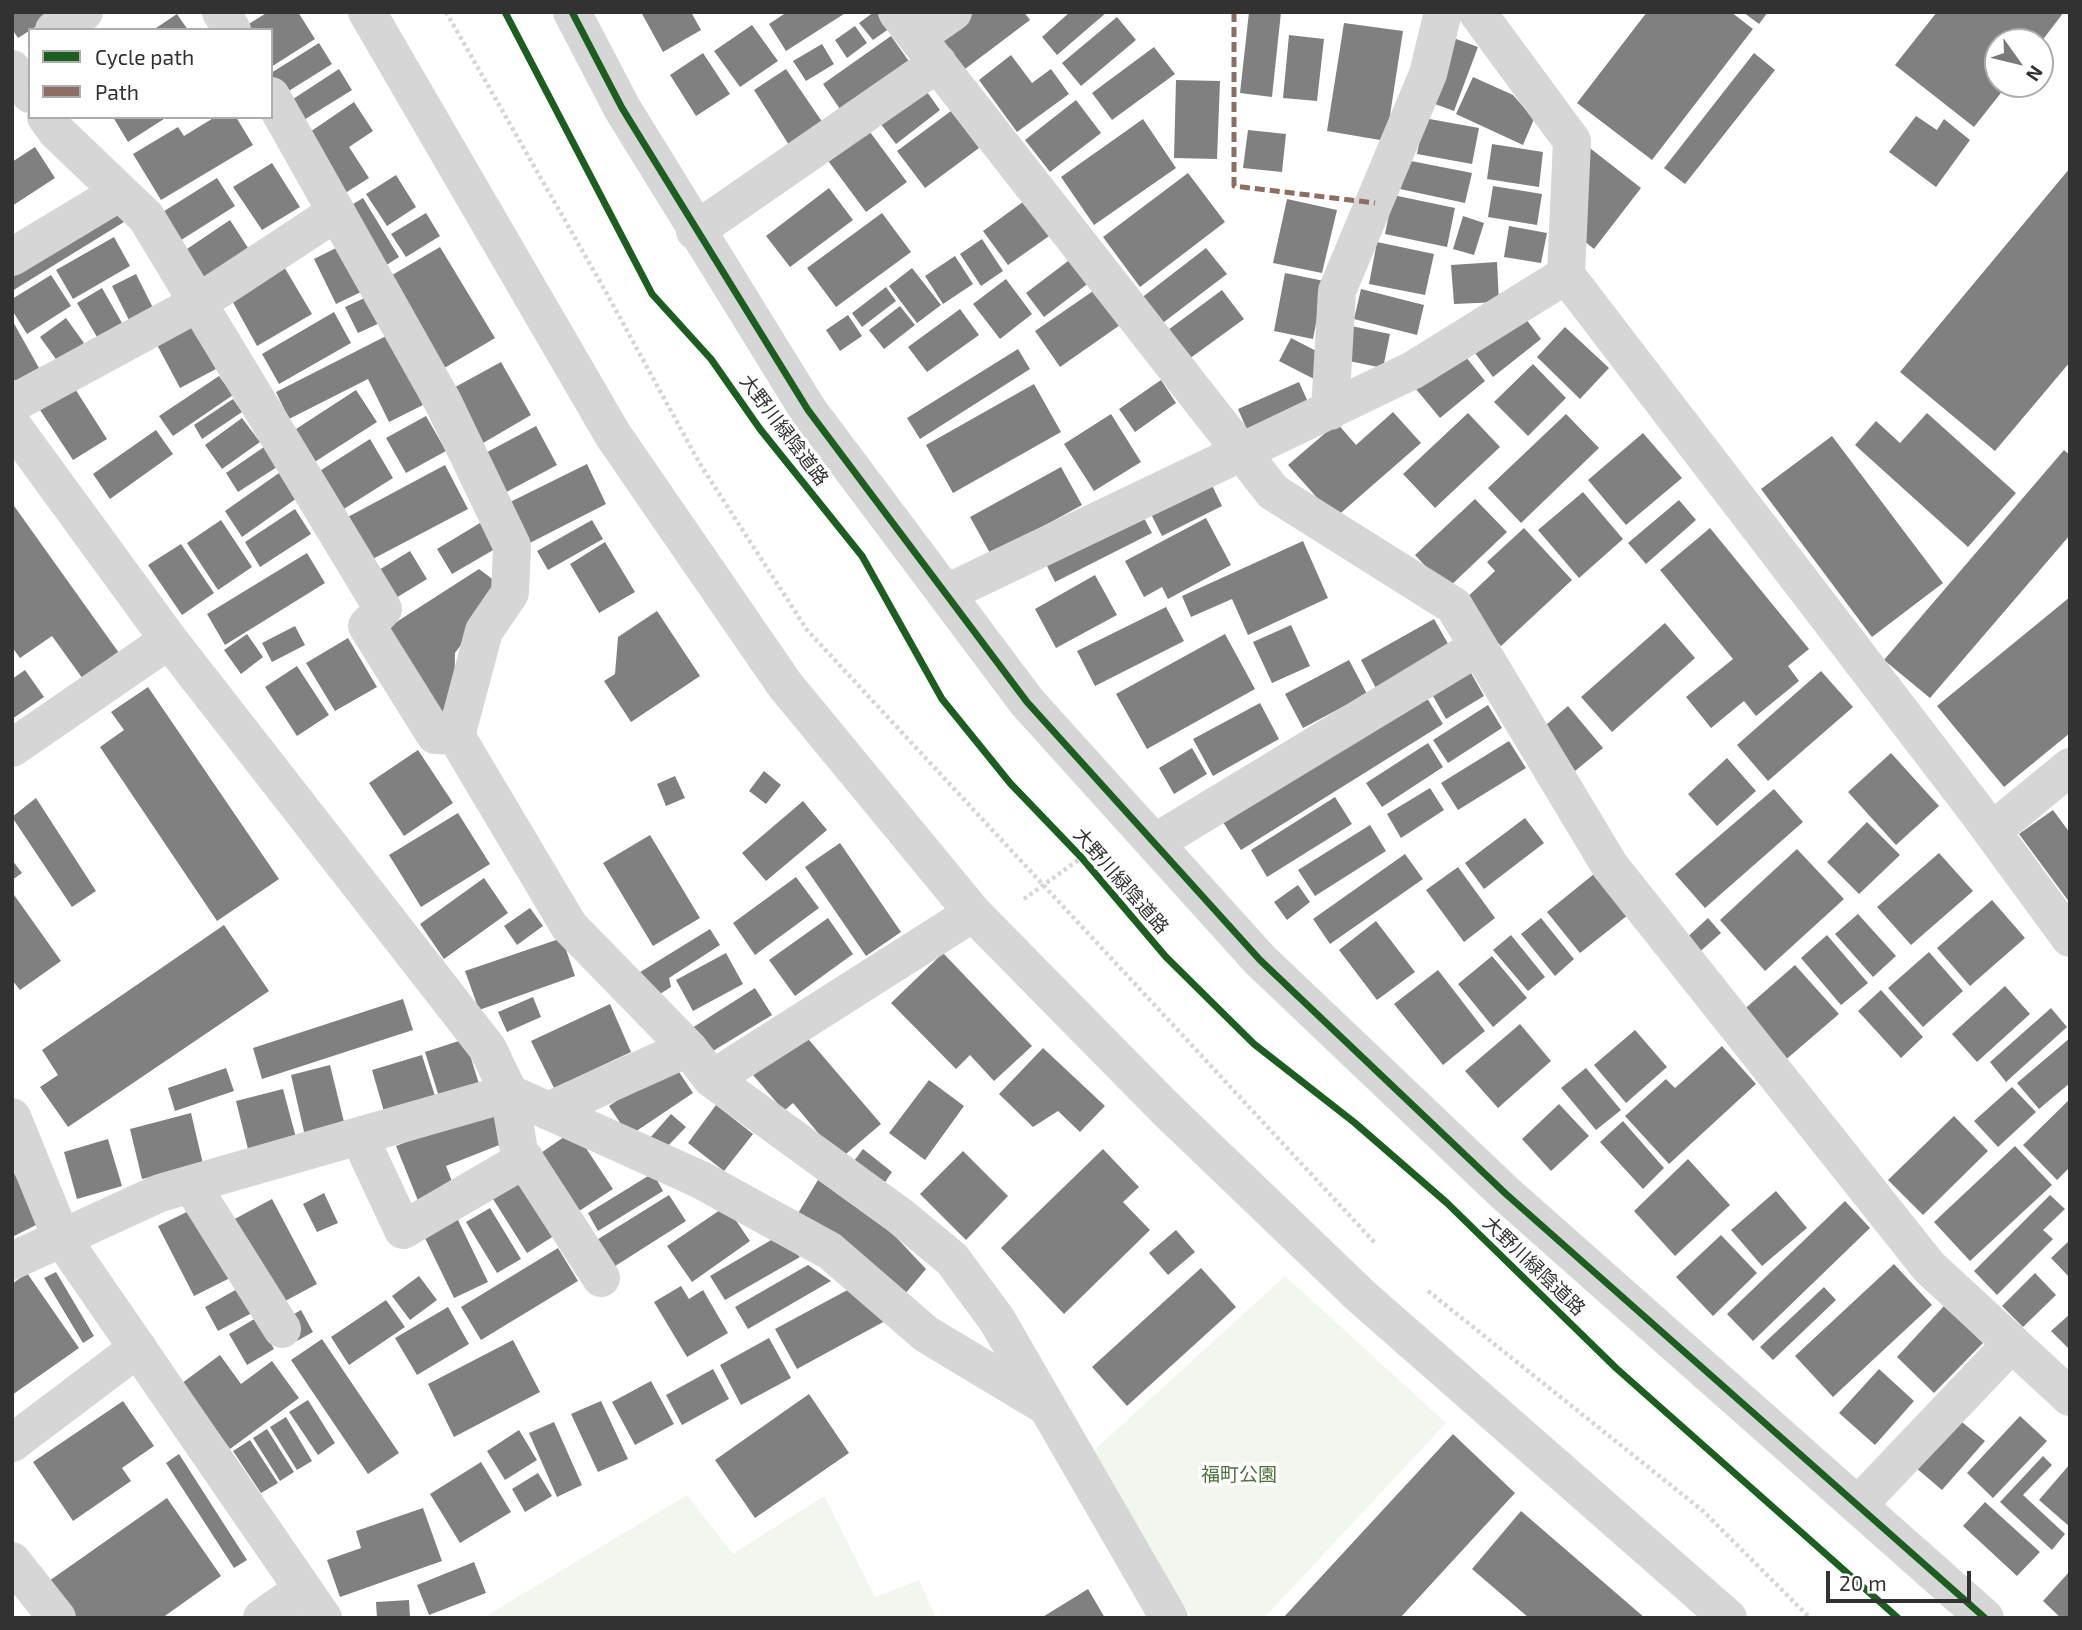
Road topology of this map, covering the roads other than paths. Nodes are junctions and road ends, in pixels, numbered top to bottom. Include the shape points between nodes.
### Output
1 (84, 12) edge
2 (221, 12) edge
3 (367, 12) edge
4 (572, 12) edge
5 (953, 12) edge
6 (1443, 12) edge
7 (1477, 12) edge
8 (57, 28) edge
9 (231, 28) edge
10 (918, 38) edge
11 (28, 45) edge
12 (12, 55) edge
13 (12, 69) edge
14 (28, 91) edge
15 (273, 100) edge
16 (47, 119) edge
17 (120, 192) junction
18 (335, 213) junction
19 (695, 231) junction
20 (12, 257) edge
21 (1566, 275) junction
22 (198, 303) junction
23 (12, 404) edge
24 (1330, 411) junction
25 (12, 425) edge
26 (1243, 453) junction
27 (947, 593) junction
28 (169, 640) junction
29 (1478, 647) junction
30 (456, 736) junction
31 (12, 748) edge
32 (2070, 767) edge
33 (1992, 831) junction
34 (1156, 842) junction
35 (973, 913) junction
36 (2070, 938) edge
37 (688, 1048) junction
38 (712, 1079) junction
39 (509, 1093) junction
40 (548, 1111) junction
41 (12, 1117) edge
42 (359, 1136) junction
43 (525, 1159) junction
44 (191, 1184) junction
45 (61, 1237) junction
46 (12, 1262) edge
47 (601, 1278) dead end
48 (282, 1329) dead end
49 (2012, 1343) junction
50 (138, 1348) junction
51 (2070, 1397) edge
52 (1048, 1408) junction
53 (12, 1443) edge
54 (1859, 1504) junction
55 (12, 1561) edge
56 (313, 1603) edge
57 (57, 1618) edge
58 (262, 1618) edge
59 (1170, 1618) edge
60 (1728, 1618) edge
61 (1986, 1618) edge

1 - 8 street
2 - 9 street
3 - 35 street via 613,435 785,685
4 - 19 street
5 - 10 street
6 - 24 street via 1428,74 1338,291
7 - 21 street via 1572,141
10 - 19 street
10 - 26 street
11 - 12 street
13 - 14 street
15 - 18 street
16 - 17 street
17 - 20 street
17 - 22 street via 146,217
18 - 22 street
18 - 30 street via 443,402 512,547 510,593 484,631
19 - 27 street via 808,410
21 - 24 street via 1413,370
21 - 33 street
22 - 23 street
22 - 30 street via 383,609 367,626 435,735
24 - 26 street
25 - 28 street
26 - 27 street
26 - 29 street via 1273,492 1454,606
27 - 34 street via 1027,702
28 - 31 street
28 - 39 street via 488,1049
29 - 34 street
29 - 49 street via 1610,866 1929,1267
30 - 37 street via 569,926
32 - 33 street
33 - 36 street
34 - 54 street via 1260,960 1506,1194
35 - 38 street
35 - 60 street via 1165,1108 1362,1297
37 - 38 street
37 - 40 street
38 - 52 street via 952,1259 997,1320
39 - 40 street
39 - 42 street
39 - 43 street via 519,1151
40 - 52 street via 701,1180 831,1251 926,1334
41 - 45 street
42 - 43 street via 403,1230
42 - 44 street
43 - 47 street
44 - 45 street
44 - 48 street
45 - 46 street
45 - 50 street
49 - 51 street
49 - 54 street
50 - 53 street
50 - 56 street
52 - 59 street
54 - 61 street
55 - 57 street
56 - 58 street

